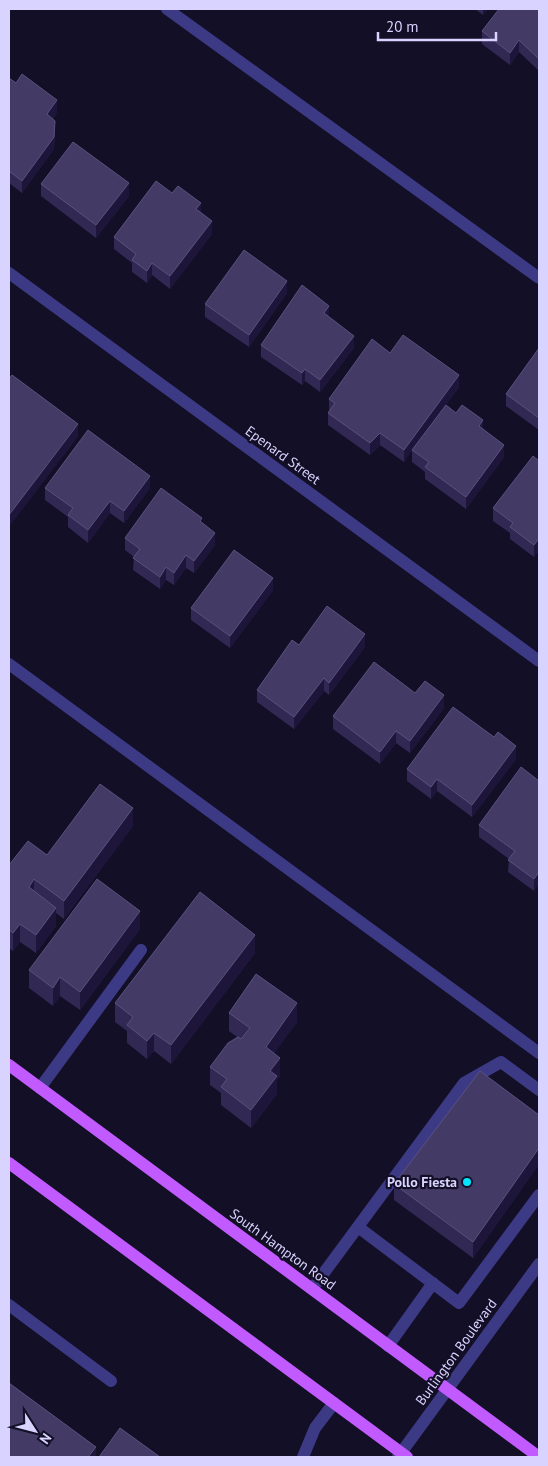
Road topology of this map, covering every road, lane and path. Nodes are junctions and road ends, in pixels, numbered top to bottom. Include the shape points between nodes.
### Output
1 (167, 9) edge
2 (9, 273) edge
3 (539, 278) edge
4 (539, 661) edge
5 (9, 664) edge
6 (141, 950) dead end
7 (539, 1053) edge
8 (9, 1065) edge
9 (40, 1088) junction
10 (539, 1090) edge
11 (9, 1162) edge
12 (539, 1195) edge
13 (358, 1227) junction
14 (539, 1264) edge
15 (433, 1283) junction
16 (312, 1289) junction
17 (9, 1305) edge
18 (388, 1346) junction
19 (111, 1380) dead end
20 (448, 1389) junction
21 (334, 1404) junction
22 (402, 1456) edge
23 (303, 1457) edge
24 (539, 1457) edge

1 - 3 street
2 - 4 street, Epenard Street
5 - 7 street
6 - 9 street
8 - 9 main road, South Hampton Road
9 - 16 main road, South Hampton Road
10 - 13 street via 501,1062 464,1083
11 - 21 main road
12 - 15 street via 459,1302
13 - 15 street
13 - 16 street
14 - 20 street, Burlington Boulevard
15 - 18 street
16 - 18 main road, South Hampton Road
17 - 19 street
18 - 20 main road, South Hampton Road
20 - 22 street, Burlington Boulevard
20 - 24 main road, South Hampton Road
21 - 22 main road
21 - 23 street via 315,1428

